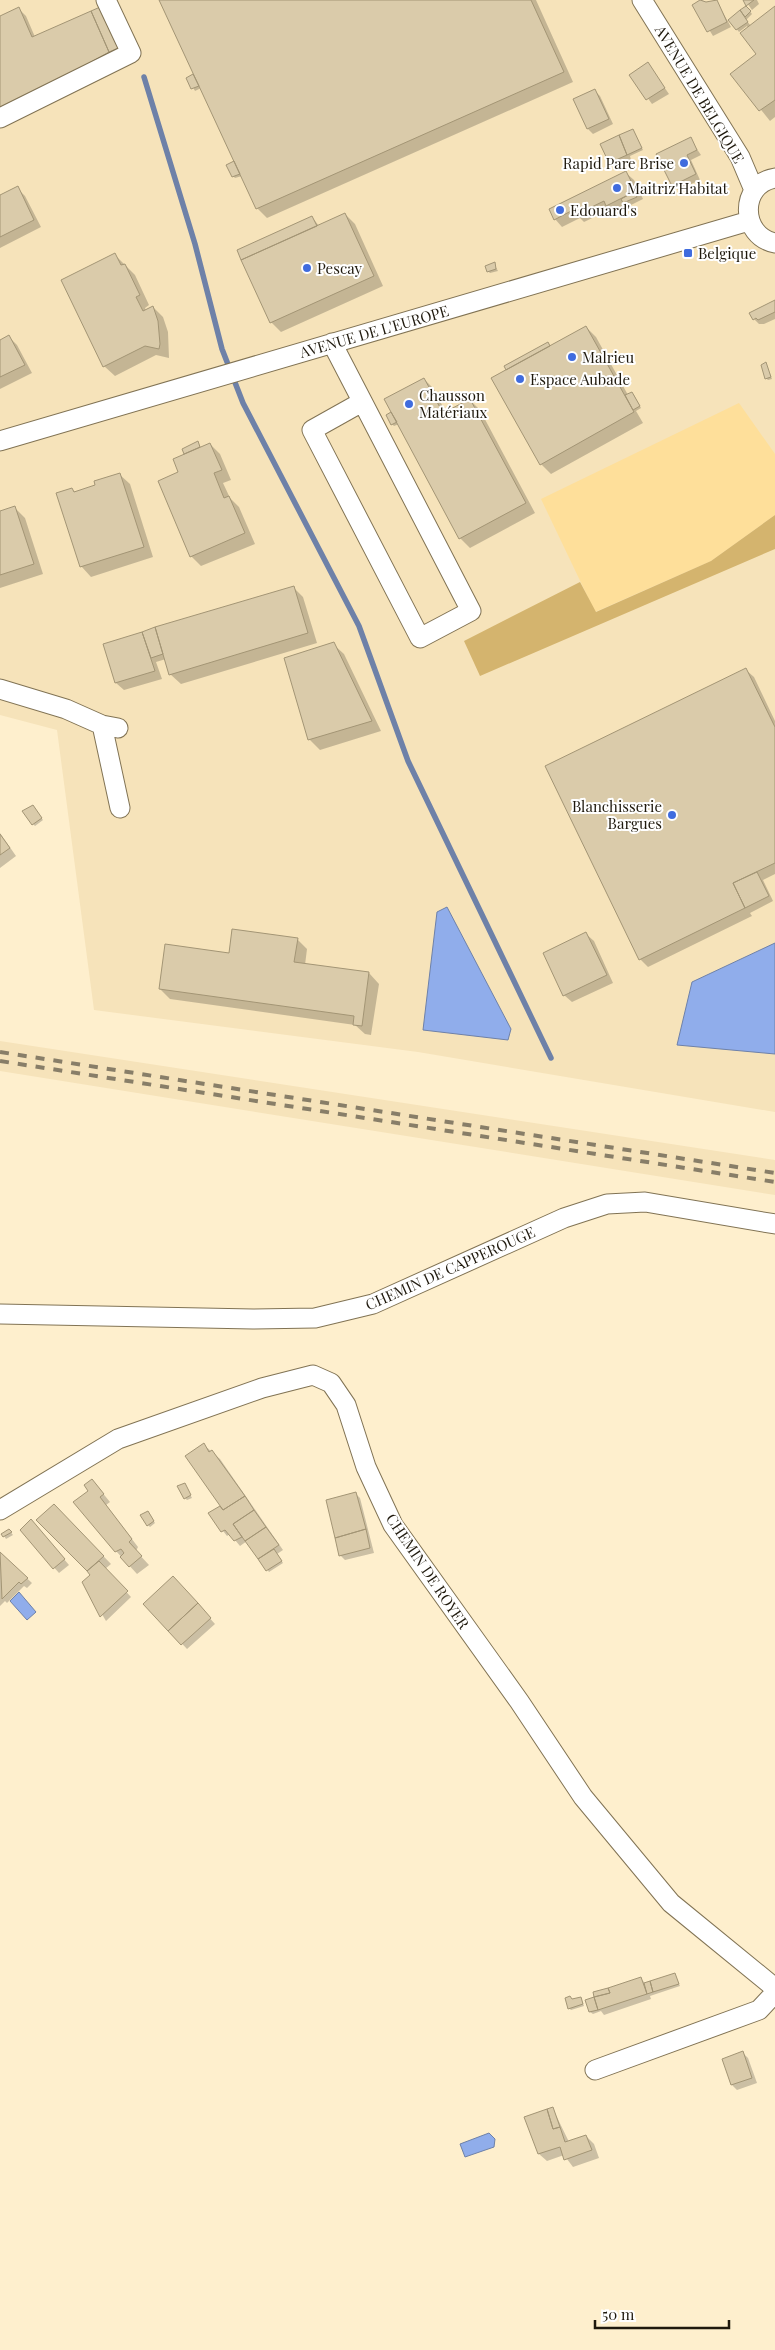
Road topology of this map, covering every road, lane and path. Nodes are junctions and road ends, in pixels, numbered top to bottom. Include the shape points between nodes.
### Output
1 (106, 0) edge
2 (642, 0) edge
3 (0, 118) edge
4 (775, 178) edge
5 (754, 190) junction
6 (749, 221) junction
7 (775, 242) edge
8 (332, 343) junction
9 (362, 402) junction
10 (0, 441) edge
11 (0, 690) edge
12 (120, 808) dead end
13 (775, 1224) edge
14 (0, 1314) edge
15 (0, 1510) edge
16 (775, 1988) edge
17 (775, 1993) edge
18 (595, 2070) dead end

1 - 3 street via 130,53
2 - 5 street, AVENUE DE BELGIQUE via 740,157
4 - 5 street via 761,183
5 - 6 street via 748,205
6 - 7 street via 760,236
6 - 8 street, AVENUE DE L'EUROPE
8 - 9 street
8 - 10 street, AVENUE DE L'EUROPE
9 - 9 street via 471,611 420,638 312,430
11 - 12 street via 110,726
13 - 14 street, CHEMIN DE CAPPEROUGE via 645,1202 607,1204 564,1218 373,1304 315,1318 253,1320
15 - 16 street, CHEMIN DE ROYER via 118,1439 262,1388 314,1376 331,1383 346,1405 366,1467 394,1525 583,1797 671,1903
17 - 18 street via 759,2010

